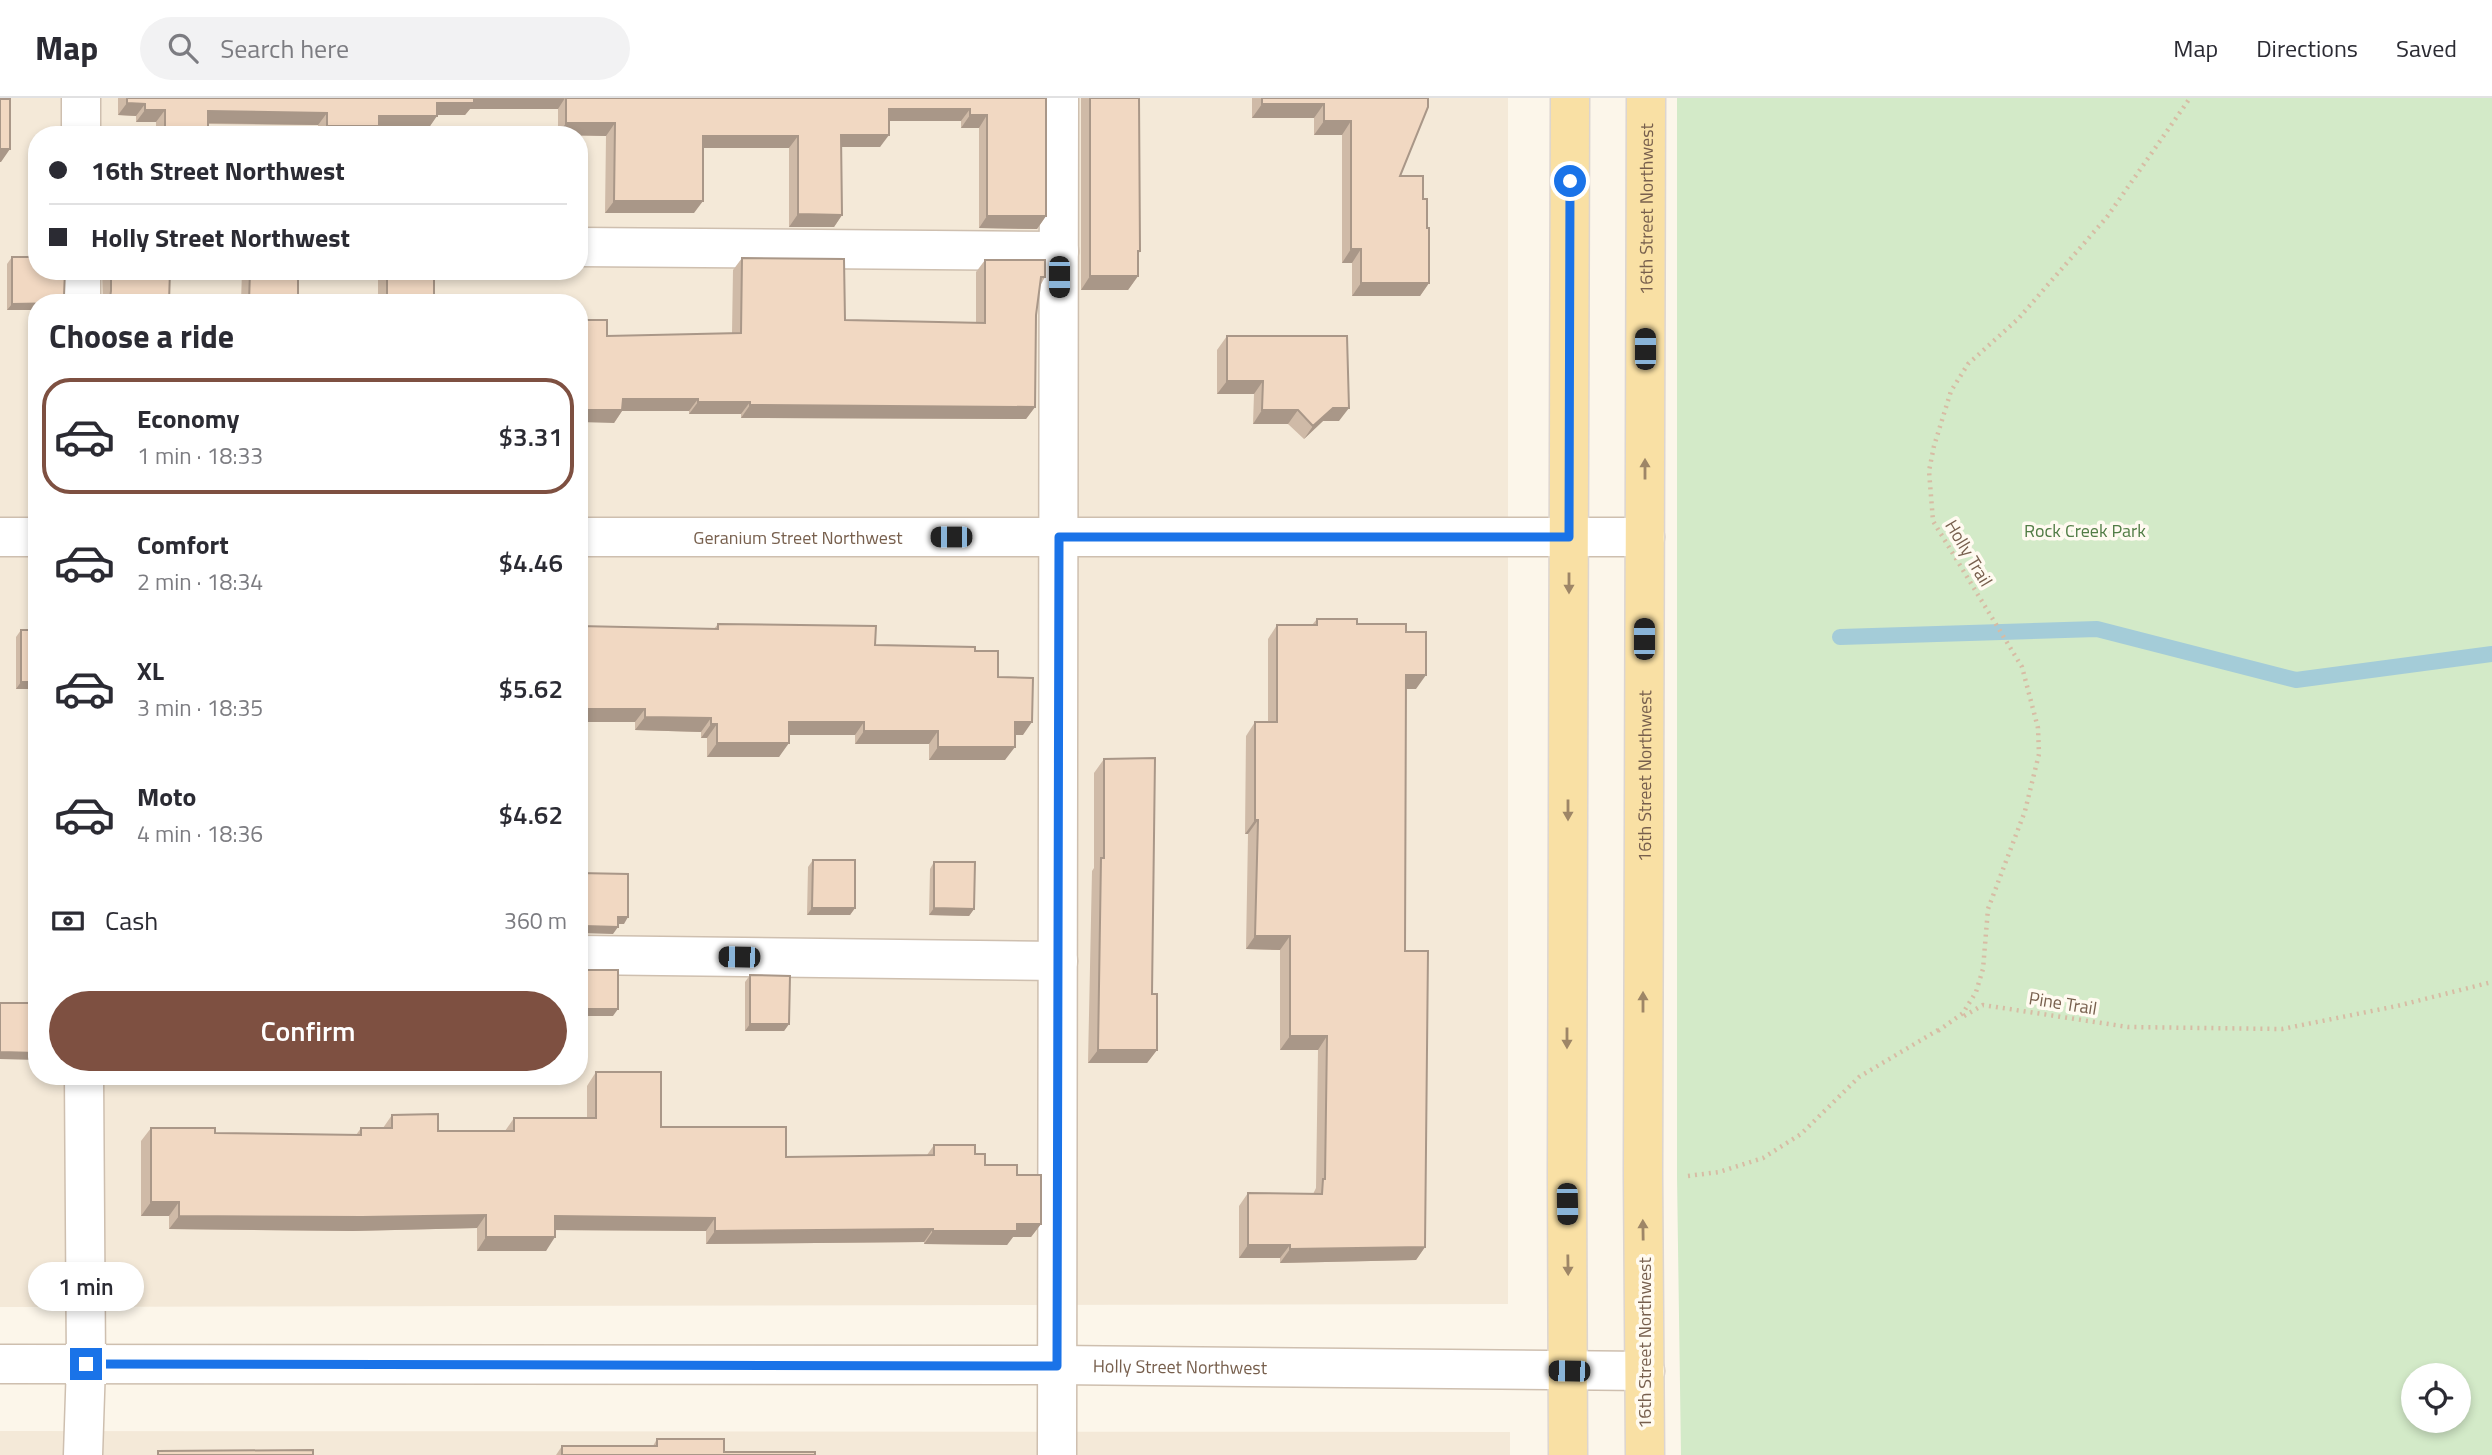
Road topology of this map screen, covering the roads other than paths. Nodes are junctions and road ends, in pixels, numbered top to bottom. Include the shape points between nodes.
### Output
1 (81, 98) edge
2 (1059, 98) edge
3 (1570, 98) edge
4 (1646, 98) edge
5 (81, 126) edge
6 (588, 247) edge
7 (1059, 251) junction
8 (0, 537) edge
9 (28, 537) edge
10 (588, 537) edge
11 (1059, 537) junction
12 (1569, 537) junction
13 (1644, 537) junction
14 (588, 955) edge
15 (1058, 961) junction
16 (85, 1085) edge
17 (0, 1364) edge
18 (86, 1364) junction
19 (1057, 1366) junction
20 (1569, 1371) junction
21 (1645, 1371) junction
22 (83, 1455) edge
23 (1057, 1455) edge
24 (1569, 1455) edge
25 (1645, 1455) edge

1 - 5 street
2 - 7 street
3 - 12 main road
13 -> 4 main road, 16th Street Northwest
6 - 7 street
7 - 11 street
8 - 9 street
10 - 11 street, Geranium Street Northwest
11 - 12 street, Geranium Street Northwest
11 - 15 street
12 - 13 street, Geranium Street Northwest
12 -> 20 main road
21 -> 13 main road, 16th Street Northwest
14 - 15 street
15 - 19 street
16 - 18 street
17 - 18 street, Holly Street Northwest
18 - 19 street, Holly Street Northwest
18 - 22 street
19 - 20 street, Holly Street Northwest
19 - 23 street
20 - 21 street, Holly Street Northwest
20 - 24 main road
21 - 25 main road, 16th Street Northwest

